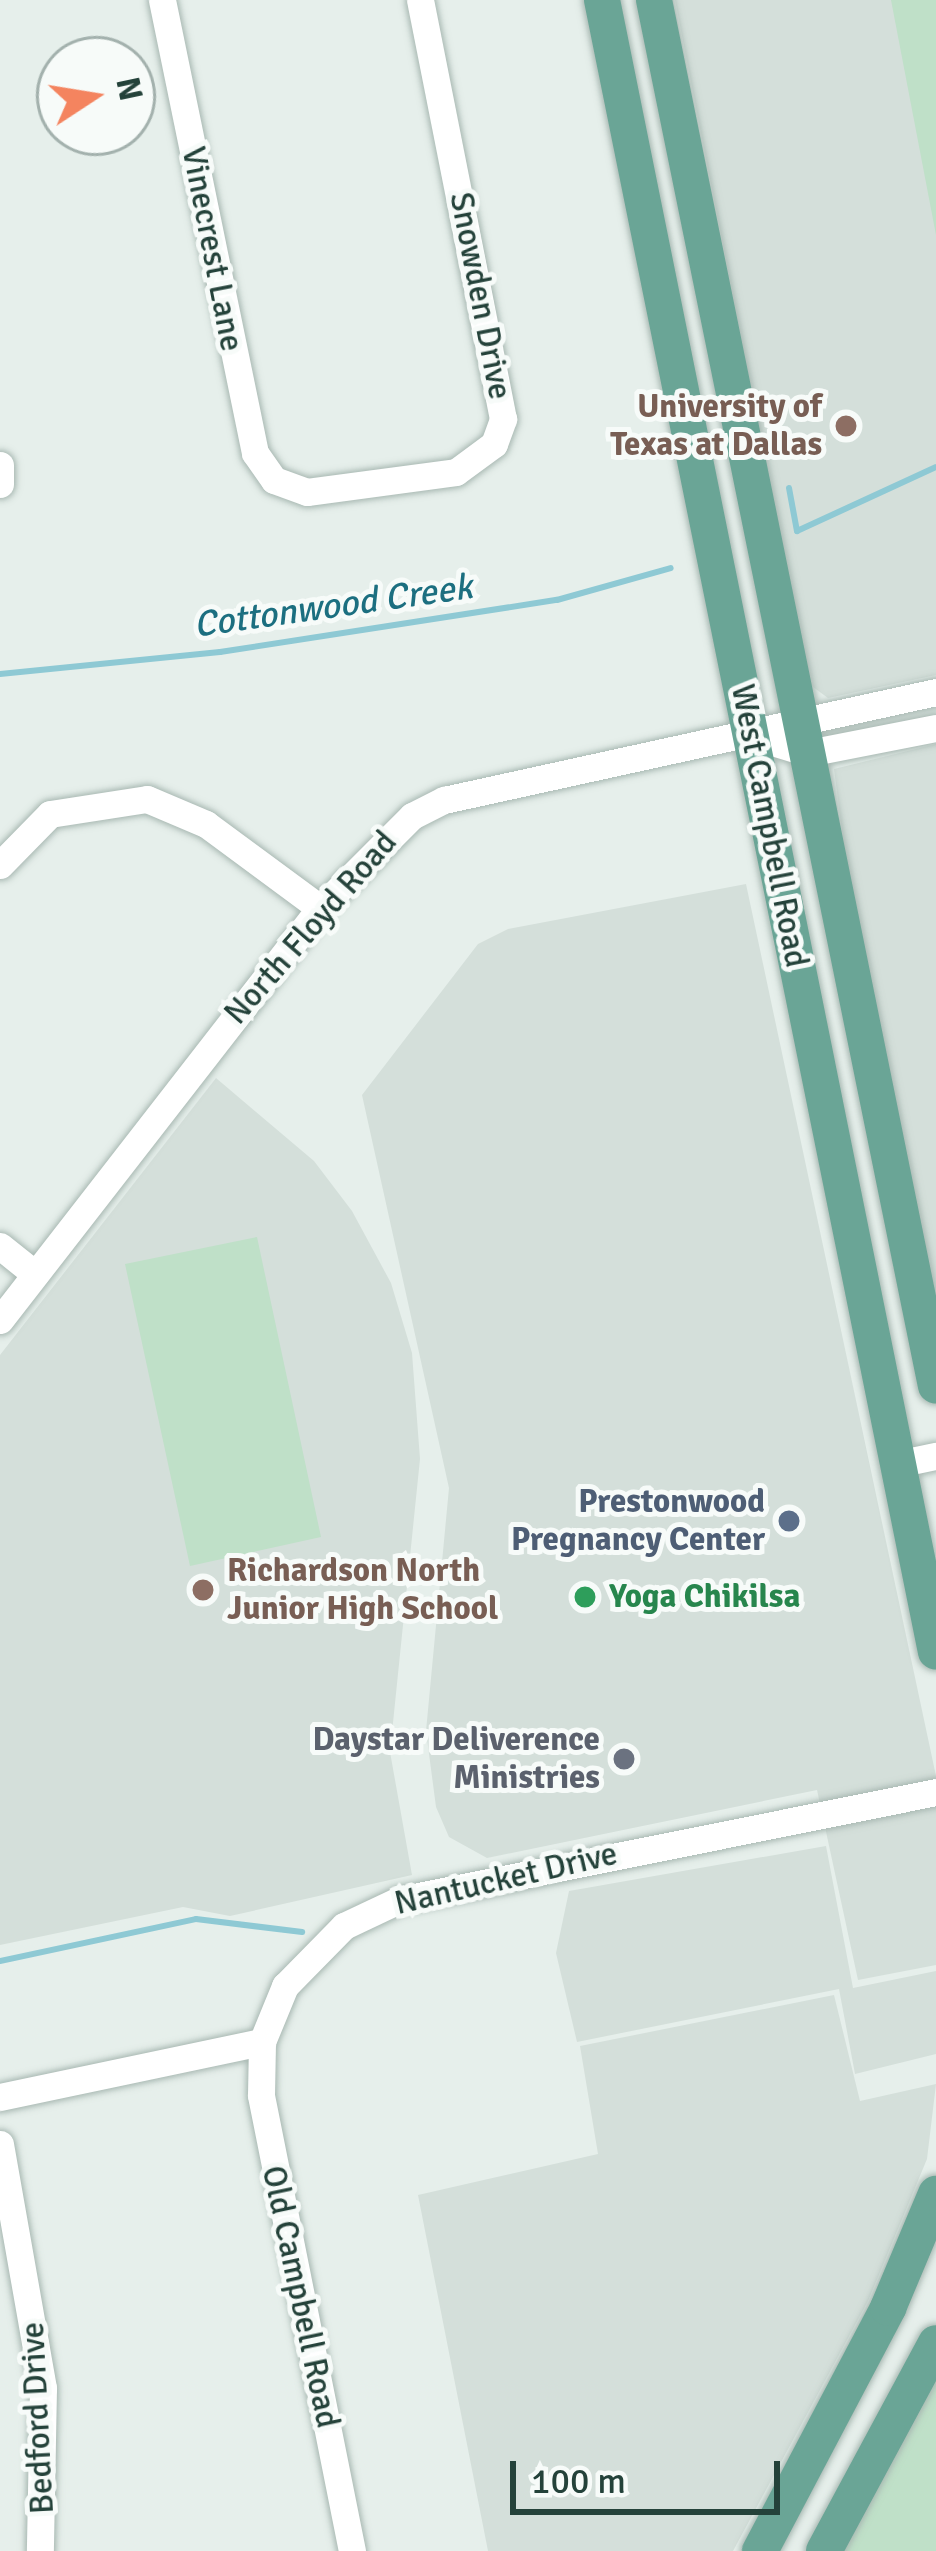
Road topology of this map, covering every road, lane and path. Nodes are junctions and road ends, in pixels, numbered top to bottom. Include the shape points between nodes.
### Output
1 (162, 0) edge
2 (420, 0) edge
3 (602, 0) edge
4 (654, 0) edge
5 (0, 465) edge
6 (0, 484) edge
7 (285, 486) joint
8 (936, 692) edge
9 (936, 728) edge
10 (753, 736) junction
11 (804, 736) junction
12 (0, 865) edge
13 (320, 908) junction
14 (858, 1009) junction
15 (806, 1020) junction
16 (0, 1246) edge
17 (35, 1274) junction
18 (0, 1320) edge
19 (936, 1386) edge
20 (936, 1456) edge
21 (897, 1464) junction
22 (936, 1652) edge
23 (936, 1792) edge
24 (262, 2042) junction
25 (0, 2097) edge
26 (0, 2144) edge
27 (936, 2194) edge
28 (936, 2343) edge
29 (40, 2551) edge
30 (352, 2551) edge
31 (760, 2551) edge
32 (824, 2551) edge

1 - 7 street, Vinecrest Lane via 248,430 264,470
2 - 7 street, Snowden Drive via 503,419 494,444 457,472 337,492
3 - 10 main road, West Campbell Road
4 - 11 main road, West Campbell Road
5 - 6 street
8 - 11 street, North Floyd Road
9 - 11 street, North Floyd Road
10 - 11 street, North Floyd Road
10 - 13 street, North Floyd Road via 428,807 374,848
10 - 15 main road, West Campbell Road
11 - 14 main road, West Campbell Road
12 - 13 street via 50,814 147,799 206,824
13 - 17 street, North Floyd Road
14 - 15 main road
14 - 19 main road, West Campbell Road
15 - 21 main road, West Campbell Road
16 - 17 street
17 - 18 street, North Floyd Road
20 - 21 street
21 - 22 main road, West Campbell Road
23 - 24 street, Nantucket Drive via 398,1900 322,1943 285,1986
24 - 25 street
24 - 30 street, Old Campbell Road via 269,2150
26 - 29 street, Bedford Drive via 43,2388
27 - 31 main road via 889,2308
28 - 32 main road

